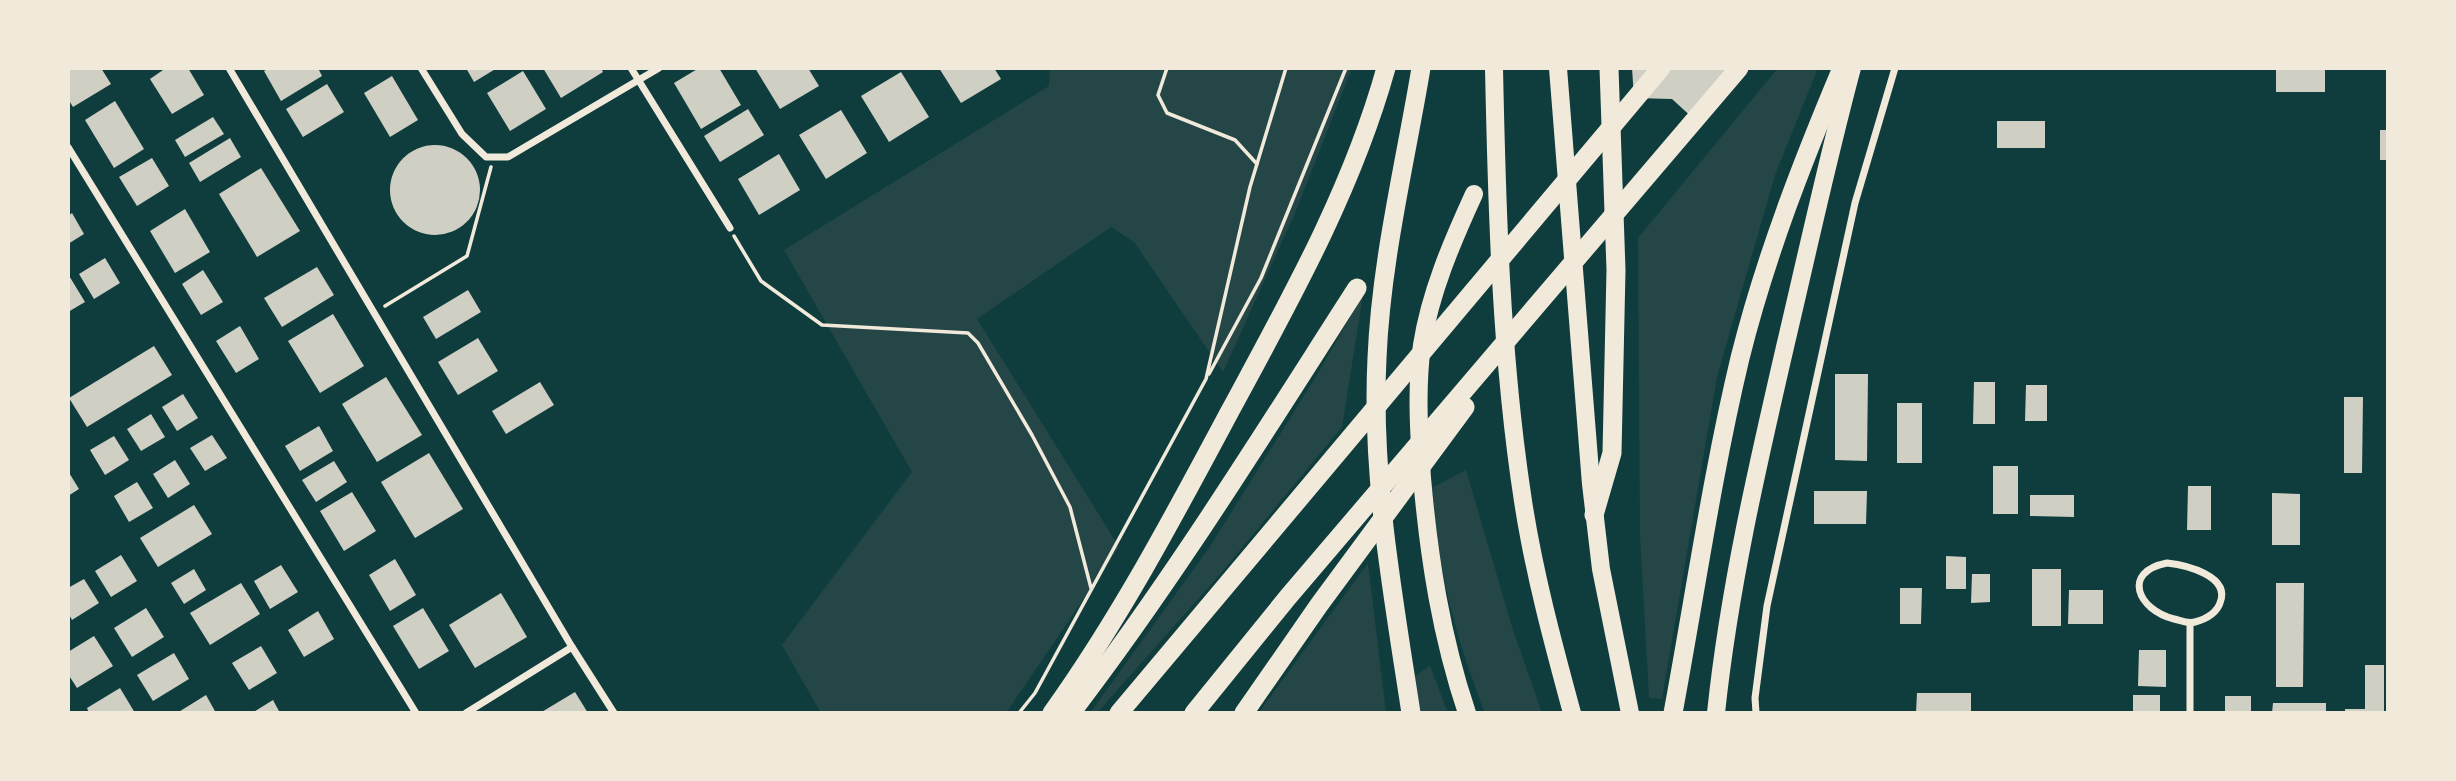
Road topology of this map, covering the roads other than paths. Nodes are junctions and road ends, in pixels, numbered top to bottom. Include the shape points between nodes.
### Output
1 (229, 68) edge
2 (421, 68) edge
3 (631, 68) edge
4 (659, 68) edge
5 (1386, 68) edge
6 (1421, 68) edge
7 (1494, 68) edge
8 (1558, 68) edge
9 (1609, 68) edge
10 (1661, 68) edge
11 (1738, 68) edge
12 (1842, 68) edge
13 (1852, 68) edge
14 (1895, 68) edge
15 (638, 81) junction
16 (68, 147) edge
17 (1474, 194) dead end
18 (730, 228) road end
19 (1567, 270) junction
20 (1357, 288) dead end
21 (1594, 515) junction
22 (2190, 623) junction
23 (572, 647) junction
24 (416, 713) edge
25 (466, 713) edge
26 (614, 713) edge
27 (1052, 713) edge
28 (1071, 713) edge
29 (1119, 713) edge
30 (1194, 713) edge
31 (1244, 713) edge
32 (1411, 713) edge
33 (1467, 713) edge
34 (1572, 713) edge
35 (1630, 713) edge
36 (1673, 713) edge
37 (1716, 713) edge
38 (1756, 713) edge
39 (2190, 713) edge

1 - 23 street
2 - 15 street via 462,134 486,157 508,157
3 - 15 street
4 - 15 street
5 - 27 highway via 1352,170 1295,290 1149,559
6 - 32 highway via 1386,272 1376,388 1380,491
7 - 34 highway via 1504,349 1523,503
8 - 21 highway
9 - 21 highway via 1616,270 1612,453
10 - 29 highway
11 - 19 highway
12 - 36 highway via 1784,214 1740,359
13 - 37 highway via 1747,516
14 - 38 street via 1855,202 1767,606
15 - 18 street
16 - 24 street
17 - 33 highway via 1431,304 1418,388 1427,542 1447,643
19 - 30 highway via 1287,597
19 - 31 highway
20 - 28 highway via 1149,606
21 - 35 highway
22 - 22 street via 2218,609 2220,586 2182,565 2167,562 2146,570 2139,590 2150,608
22 - 39 street
23 - 25 street
23 - 26 street

